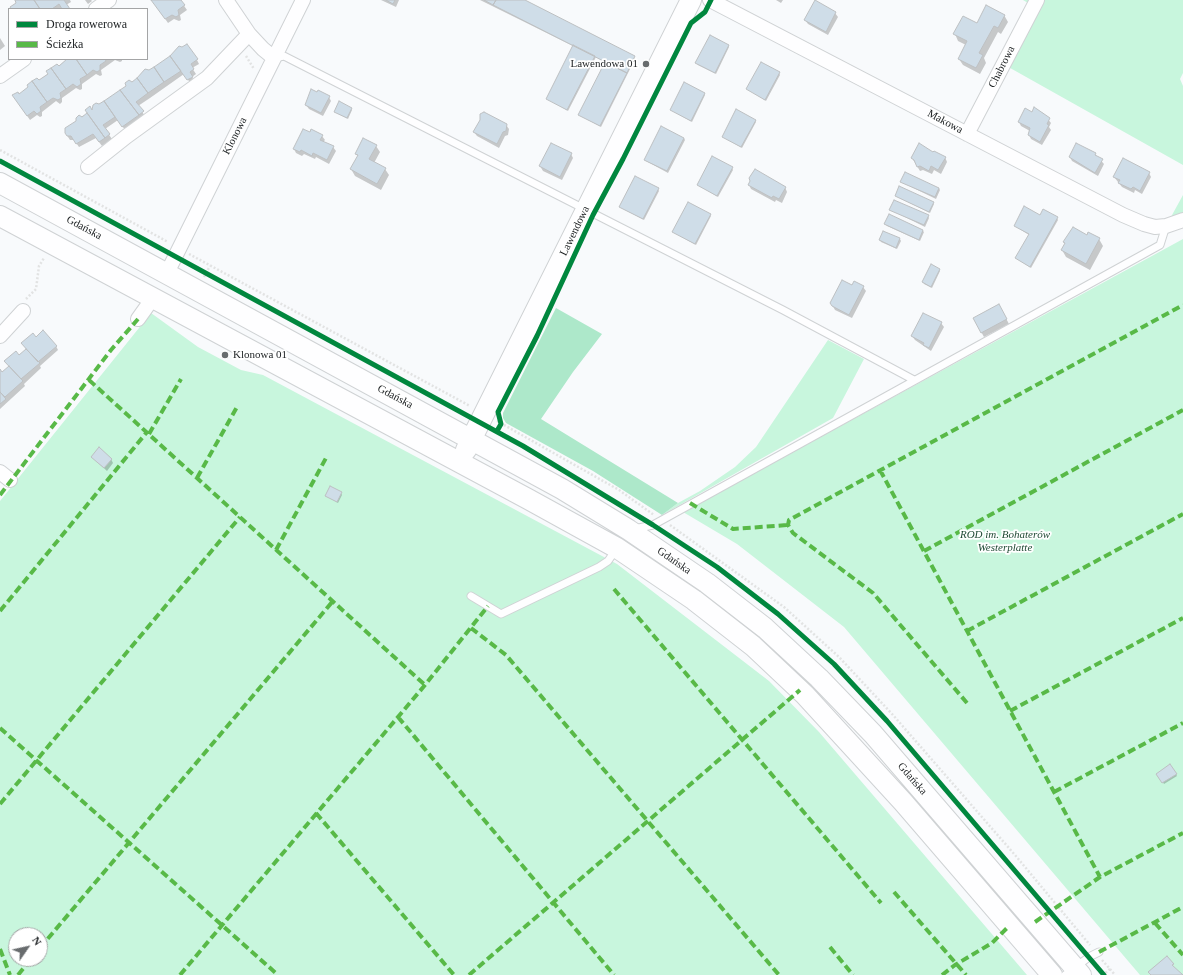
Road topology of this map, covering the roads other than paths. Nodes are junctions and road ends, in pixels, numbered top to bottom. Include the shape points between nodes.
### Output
1 (109, 0) edge
2 (226, 0) edge
3 (303, 0) edge
4 (691, 0) edge
5 (710, 0) edge
6 (1037, 0) edge
7 (97, 8) edge
8 (249, 34) junction
9 (274, 58) junction
10 (23, 60) edge
11 (0, 76) edge
12 (968, 134) junction
13 (88, 167) dead end
14 (0, 183) edge
15 (585, 211) junction
16 (0, 216) edge
17 (1183, 220) edge
18 (1166, 226) junction
19 (168, 273) junction
20 (153, 298) junction
21 (23, 311) road end
22 (138, 319) dead end
23 (0, 336) edge
24 (914, 380) junction
25 (472, 438) junction
26 (459, 462) junction
27 (623, 539) junction
28 (471, 596) dead end
29 (1099, 952) dead end
30 (1077, 969) edge
31 (1052, 975) edge

1 - 7 street
2 - 8 street
3 - 9 street, Klonowa
4 - 15 main road, Lawendowa
5 - 12 street, Makowa
6 - 12 street, Chabrowa
8 - 9 street
8 - 13 street via 208,78
9 - 15 lane via 284,56
9 - 19 street, Klonowa
10 - 11 street
12 - 18 street, Makowa via 1123,215 1144,224
14 - 19 main road, Gdańska
15 - 24 lane via 783,310
15 - 25 main road, Lawendowa
16 - 20 main road, Gdańska
17 - 18 street, Makowa
18 - 24 lane via 1160,245
19 - 20 main road
19 - 25 main road, Gdańska
20 - 22 street
20 - 26 main road, Gdańska
21 - 23 street
24 - 27 lane
25 - 26 main road, Lawendowa
25 - 27 main road, Gdańska via 562,489
26 - 27 main road, Gdańska
27 - 28 lane via 608,561 599,567 501,614
27 - 30 main road, Gdańska via 707,583 765,628 819,678 873,734
27 - 31 main road, Gdańska via 753,646 805,694 903,802
29 - 30 lane

